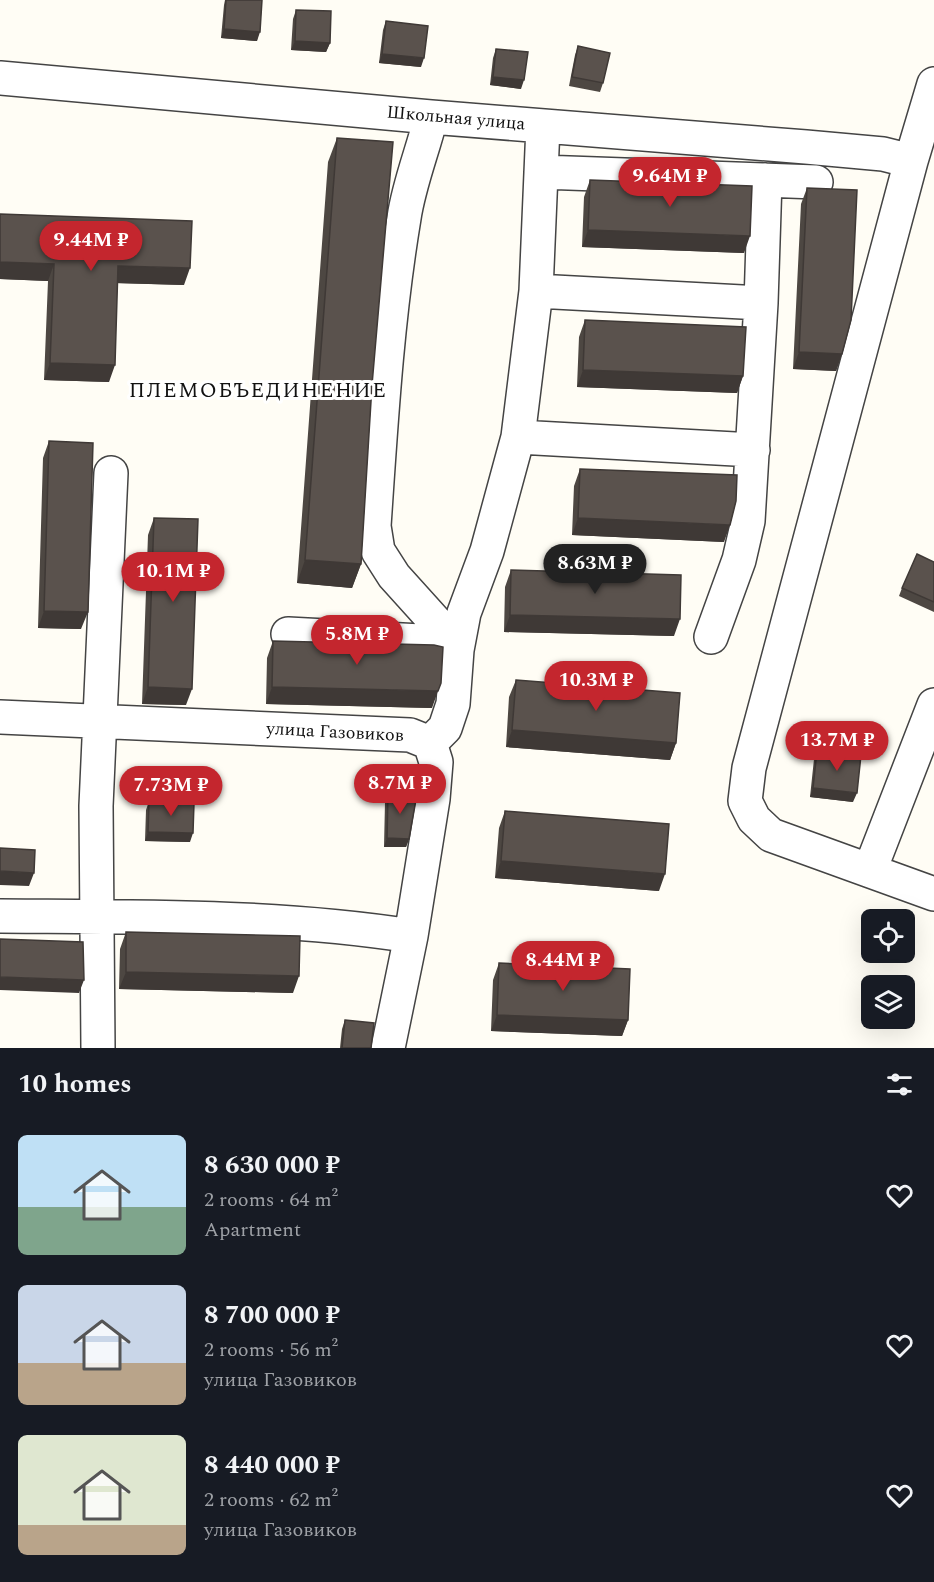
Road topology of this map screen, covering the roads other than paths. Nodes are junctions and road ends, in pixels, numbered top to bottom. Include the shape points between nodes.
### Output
1 (0, 78) edge
2 (934, 84) edge
3 (431, 117) junction
4 (543, 126) junction
5 (911, 161) junction
6 (541, 172) junction
7 (765, 180) junction
8 (816, 182) dead end
9 (536, 291) junction
10 (761, 303) junction
11 (518, 437) junction
12 (753, 450) junction
13 (111, 473) dead end
14 (288, 634) dead end
15 (711, 638) dead end
16 (457, 650) junction
17 (934, 705) edge
18 (0, 717) edge
19 (100, 722) junction
20 (430, 743) junction
21 (870, 870) junction
22 (934, 894) edge
23 (0, 916) edge
24 (98, 916) junction
25 (411, 936) junction
26 (99, 1048) edge
27 (388, 1048) edge

1 - 3 street, Школьная улица
2 - 5 street
3 - 4 street, Школьная улица
3 - 16 street via 404,216 386,354 374,526 378,551 394,576
4 - 5 street, Школьная улица via 883,154
4 - 6 street
5 - 21 street via 779,650 749,768 746,801 754,819 771,835
6 - 7 street
6 - 9 street
7 - 8 street
7 - 10 street
9 - 10 street
9 - 11 street
10 - 12 street
11 - 12 street
11 - 16 street via 487,551 464,613
12 - 15 street via 746,531
13 - 19 street
14 - 16 street via 421,641
16 - 20 street via 453,704 445,728
17 - 21 street
18 - 19 street, улица Газовиков
19 - 20 street, улица Газовиков via 410,735
19 - 24 street via 96,806
20 - 25 street, улица Газовиков via 436,762 434,799
21 - 22 street
23 - 24 street
24 - 25 street via 292,922
24 - 26 street
25 - 27 street, улица Газовиков

